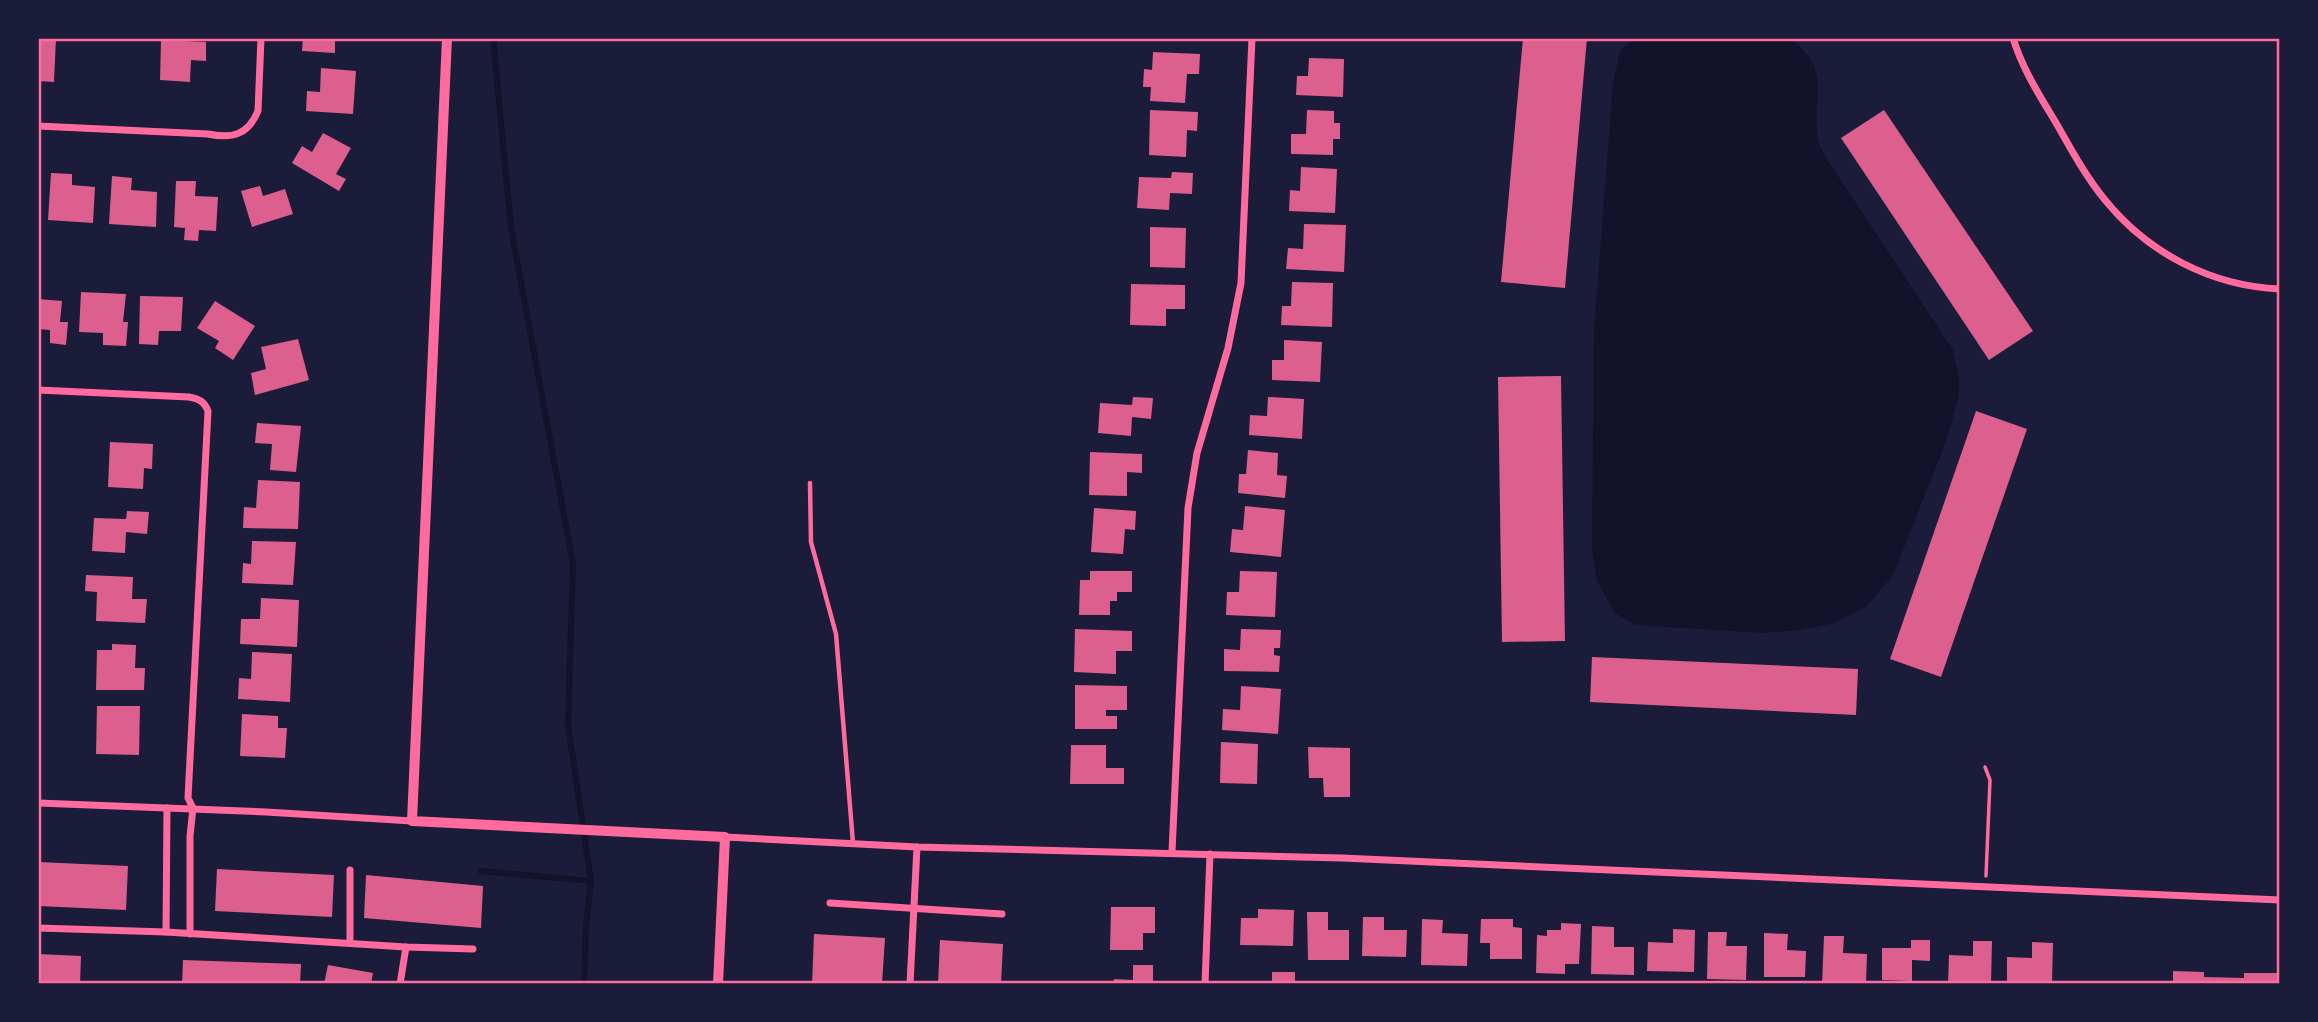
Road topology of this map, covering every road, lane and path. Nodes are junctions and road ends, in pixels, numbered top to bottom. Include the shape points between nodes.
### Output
1 (261, 38) edge
2 (447, 38) edge
3 (1252, 38) edge
4 (2013, 38) edge
5 (38, 126) edge
6 (2280, 289) edge
7 (38, 390) edge
8 (810, 483) dead end
9 (1985, 767) dead end
10 (38, 803) edge
11 (167, 808) junction
12 (193, 808) junction
13 (412, 821) junction
14 (725, 837) junction
15 (853, 844) junction
16 (917, 847) junction
17 (1172, 852) junction
18 (1210, 854) junction
19 (350, 870) dead end
20 (1986, 886) junction
21 (2280, 900) edge
22 (830, 903) dead end
23 (914, 909) junction
24 (1002, 914) dead end
25 (38, 928) edge
26 (166, 932) junction
27 (190, 934) junction
28 (350, 943) junction
29 (406, 947) junction
30 (473, 949) dead end
31 (400, 984) edge
32 (718, 984) edge
33 (910, 984) edge
34 (1205, 984) edge

1 - 5 street via 258,111 244,132 223,137
2 - 13 street
3 - 17 street via 1241,283 1188,508
4 - 6 street via 2031,81 2085,173 2130,228 2169,256 2220,280
7 - 12 street via 189,397 205,404 208,411 188,798
8 - 15 lane via 811,542 836,634
9 - 20 path via 1990,780
10 - 11 street
11 - 12 street
11 - 26 street
12 - 13 street
12 - 27 street
13 - 14 street
14 - 15 street
14 - 32 street
15 - 16 street
16 - 17 street
16 - 23 street
17 - 18 street
18 - 20 street
18 - 34 street
19 - 28 street
20 - 21 street
22 - 23 street
23 - 24 street
23 - 33 street
25 - 26 street
26 - 27 street
27 - 28 street
28 - 29 street
29 - 30 street
29 - 31 street

